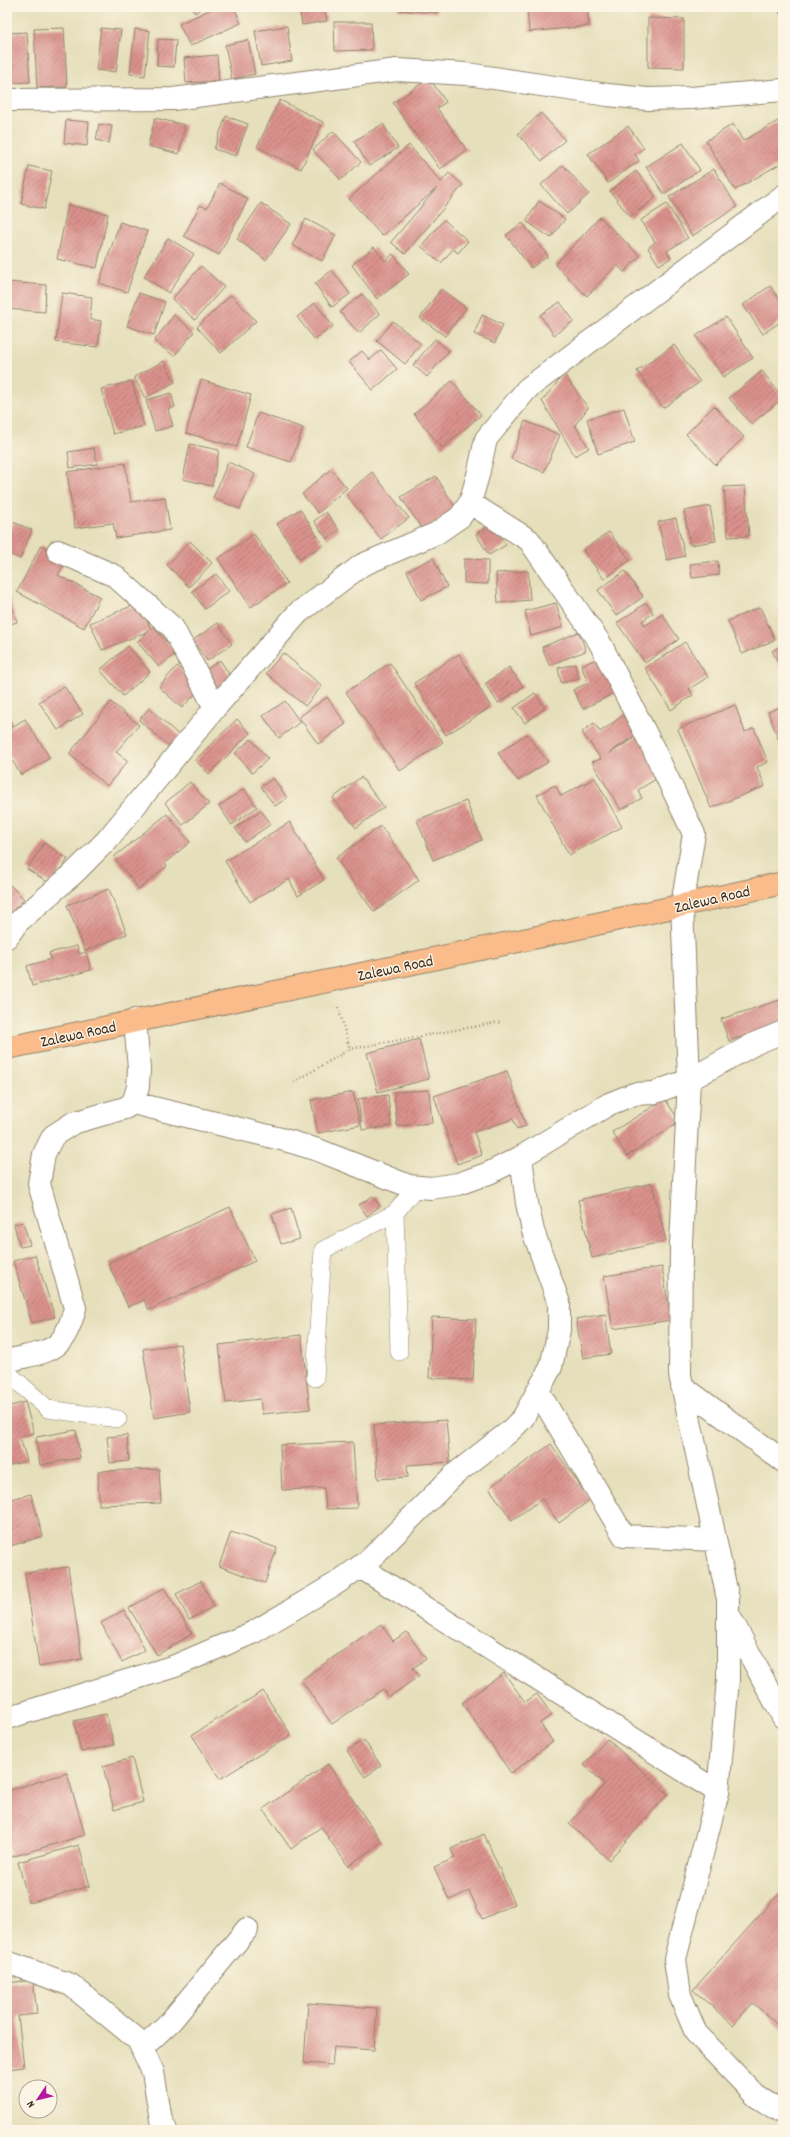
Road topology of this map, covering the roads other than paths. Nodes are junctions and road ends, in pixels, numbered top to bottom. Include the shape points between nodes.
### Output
1 (783, 90) edge
2 (7, 100) edge
3 (783, 196) edge
4 (470, 503) junction
5 (58, 551) dead end
6 (215, 708) junction
7 (783, 883) edge
8 (682, 906) junction
9 (7, 937) edge
10 (135, 1020) junction
11 (783, 1032) edge
12 (7, 1048) edge
13 (689, 1080) junction
14 (133, 1103) junction
15 (521, 1157) junction
16 (416, 1187) junction
17 (395, 1213) junction
18 (399, 1352) dead end
19 (7, 1361) edge
20 (7, 1372) edge
21 (315, 1378) dead end
22 (682, 1386) junction
23 (538, 1391) junction
24 (118, 1419) dead end
25 (783, 1461) edge
26 (715, 1540) junction
27 (360, 1567) junction
28 (727, 1612) junction
29 (783, 1716) edge
30 (7, 1718) edge
31 (718, 1792) junction
32 (247, 1929) dead end
33 (7, 1962) edge
34 (142, 2048) junction
35 (783, 2113) edge
36 (166, 2130) edge

1 - 2 street via 647,99 467,74 397,70 173,99
3 - 4 street via 527,389 486,439
4 - 6 street via 460,517 437,533 362,565 298,613
4 - 8 street via 529,540 600,643 694,834
5 - 6 street via 115,576 173,628
6 - 9 street via 107,840 18,922
7 - 8 highway, Zalewa Road
8 - 10 highway, Zalewa Road
8 - 13 street
10 - 12 highway, Zalewa Road
10 - 14 street via 139,1069 138,1087
11 - 13 street via 756,1043
13 - 15 street via 653,1093 634,1094 609,1104
13 - 22 street via 681,1243
14 - 16 street via 285,1140
14 - 19 street via 125,1108 73,1123 53,1136 44,1154 38,1184 75,1308 62,1341 51,1350
15 - 16 street via 489,1173 458,1184 431,1188
15 - 23 street via 526,1203 533,1231 560,1303 559,1330 551,1366
16 - 17 lane
17 - 18 lane
17 - 21 lane via 323,1250
20 - 24 lane via 48,1409
22 - 25 street
22 - 26 street
23 - 26 street via 624,1536
23 - 27 street via 523,1418 509,1432 454,1475 399,1532
26 - 28 street via 728,1599
27 - 30 street via 254,1632 175,1666
27 - 31 street
28 - 29 street
28 - 31 street via 728,1679
31 - 35 street via 675,1958 680,1995 696,2033 756,2096
32 - 34 street via 171,2021
33 - 34 street via 71,1985 138,2040
34 - 36 street via 152,2072 161,2120

